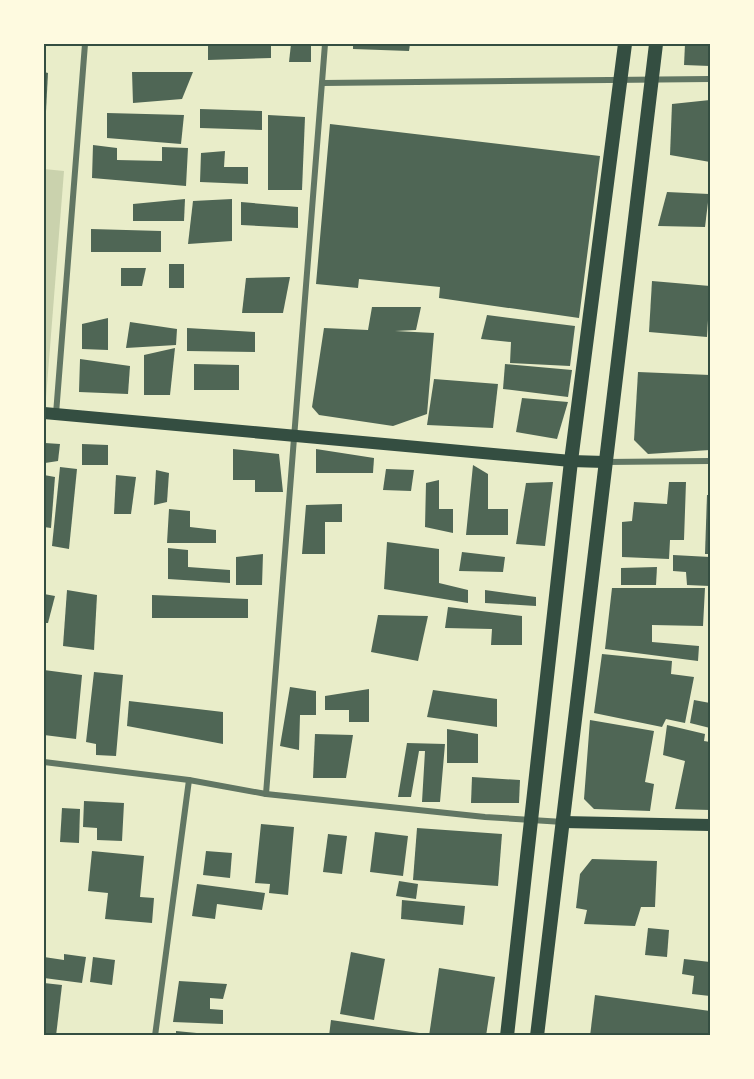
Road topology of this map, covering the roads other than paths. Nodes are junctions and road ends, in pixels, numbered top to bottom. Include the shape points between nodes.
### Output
1 (85, 44) edge
2 (325, 44) edge
3 (625, 44) edge
4 (656, 44) edge
5 (652, 79) junction
6 (711, 79) edge
7 (620, 81) junction
8 (322, 83) junction
9 (50, 413) edge
10 (294, 434) junction
11 (571, 461) junction
12 (711, 461) edge
13 (605, 462) junction
14 (44, 762) edge
15 (189, 780) junction
16 (266, 794) junction
17 (530, 820) junction
18 (563, 822) junction
19 (711, 825) edge
20 (155, 1035) edge
21 (507, 1035) edge
22 (537, 1035) edge

1 - 9 street
2 - 8 street
3 - 7 main road
4 - 5 main road
5 - 6 street
5 - 7 street
5 - 13 main road
7 - 8 street
7 - 11 main road
8 - 10 street
9 - 10 main road
10 - 11 main road
10 - 16 street
11 - 13 main road
11 - 17 main road
12 - 13 street
13 - 18 main road
14 - 15 street
15 - 16 street
15 - 20 street
16 - 17 street
17 - 18 street
17 - 21 main road
18 - 19 main road
18 - 22 main road

